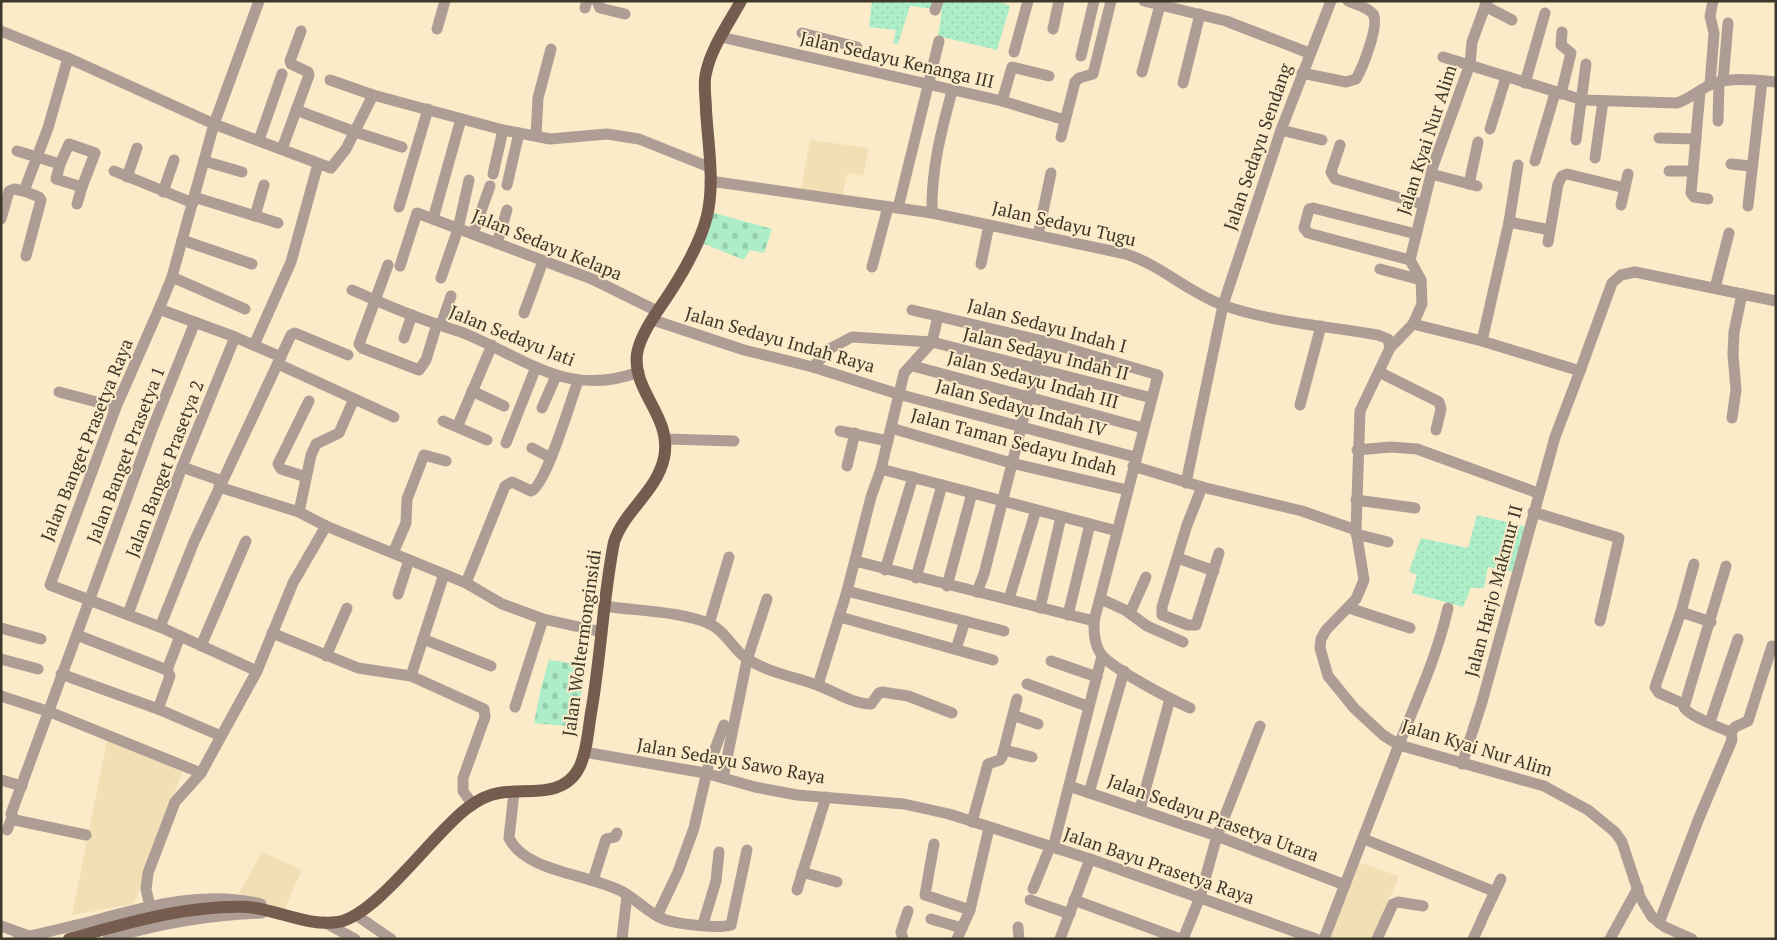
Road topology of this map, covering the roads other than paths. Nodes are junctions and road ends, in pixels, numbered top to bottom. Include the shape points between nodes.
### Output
1 (259, 1) edge
2 (445, 1) edge
3 (597, 1) edge
4 (741, 1) edge
5 (1028, 1) edge
6 (1060, 1) edge
7 (1094, 1) edge
8 (1111, 1) edge
9 (1144, 1) edge
10 (1331, 1) edge
11 (1348, 1) edge
12 (1713, 1) edge
13 (1486, 4) edge
14 (1160, 5) junction
15 (1545, 13) dead end
16 (625, 14) dead end
17 (1200, 14) junction
18 (1512, 20) dead end
19 (1728, 24) dead end
20 (438, 29) dead end
21 (1053, 29) dead end
22 (1, 31) edge
23 (301, 31) dead end
24 (1562, 32) dead end
25 (802, 33) dead end
26 (722, 37) junction
27 (833, 41) junction
28 (939, 41) dead end
29 (857, 47) dead end
30 (551, 49) dead end
31 (1014, 52) dead end
32 (1309, 53) junction
33 (1081, 56) dead end
34 (1443, 57) dead end
35 (68, 58) junction
36 (828, 62) junction
37 (1470, 64) junction
38 (1586, 64) dead end
39 (1142, 72) dead end
40 (1302, 73) junction
41 (282, 74) dead end
42 (1049, 76) dead end
43 (1506, 78) junction
44 (330, 80) dead end
45 (1762, 81) junction
46 (1776, 82) edge
47 (1184, 83) dead end
48 (1525, 83) junction
49 (928, 84) junction
50 (1713, 85) junction
51 (952, 90) junction
52 (1558, 93) junction
53 (373, 95) junction
54 (1583, 100) junction
55 (1002, 101) junction
56 (1603, 101) junction
57 (428, 109) junction
58 (296, 110) junction
59 (461, 119) junction
60 (1065, 120) junction
61 (1718, 121) dead end
62 (214, 124) junction
63 (1490, 129) dead end
64 (503, 130) junction
65 (1281, 130) junction
66 (354, 132) junction
67 (519, 133) junction
68 (536, 136) junction
69 (1060, 137) dead end
70 (1659, 138) dead end
71 (259, 140) junction
72 (1322, 140) dead end
73 (1576, 140) dead end
74 (1696, 140) junction
75 (1478, 142) dead end
76 (1340, 144) dead end
77 (402, 147) dead end
78 (137, 148) dead end
79 (282, 149) junction
80 (17, 151) dead end
81 (95, 153) junction
82 (35, 156) junction
83 (107, 158) dead end
84 (1595, 158) dead end
85 (174, 160) dead end
86 (204, 161) junction
87 (1535, 161) dead end
88 (60, 164) junction
89 (1731, 164) dead end
90 (1518, 165) dead end
91 (318, 166) junction
92 (1751, 166) junction
93 (709, 167) junction
94 (1670, 170) dead end
95 (114, 171) dead end
96 (1693, 171) junction
97 (242, 172) dead end
98 (1051, 173) dead end
99 (493, 174) dead end
100 (1431, 174) junction
101 (1628, 174) dead end
102 (127, 177) junction
103 (469, 180) dead end
104 (710, 181) junction
105 (507, 184) dead end
106 (264, 185) dead end
107 (490, 186) dead end
108 (82, 187) junction
109 (1625, 188) junction
110 (24, 191) junction
111 (163, 192) junction
112 (1708, 199) dead end
113 (194, 200) junction
114 (77, 204) dead end
115 (1422, 204) junction
116 (1621, 205) dead end
117 (1748, 206) dead end
118 (399, 207) dead end
119 (893, 208) junction
120 (507, 210) dead end
121 (932, 213) junction
122 (255, 216) junction
123 (428, 217) junction
124 (1, 219) edge
125 (1509, 222) junction
126 (278, 223) dead end
127 (989, 225) junction
128 (458, 229) junction
129 (1550, 230) junction
130 (1729, 233) dead end
131 (474, 234) junction
132 (1038, 234) junction
133 (1416, 234) junction
134 (182, 240) junction
135 (1548, 242) dead end
136 (496, 243) junction
137 (26, 256) dead end
138 (1410, 260) junction
139 (543, 261) junction
140 (252, 264) dead end
141 (981, 264) dead end
142 (388, 265) dead end
143 (400, 266) dead end
144 (872, 267) dead end
145 (1380, 270) dead end
146 (172, 278) junction
147 (441, 278) dead end
148 (1421, 280) junction
149 (1716, 288) junction
150 (352, 290) dead end
151 (1742, 294) junction
152 (451, 296) dead end
153 (375, 300) junction
154 (1776, 301) edge
155 (1223, 305) junction
156 (245, 309) dead end
157 (159, 310) junction
158 (912, 310) dead end
159 (524, 313) dead end
160 (412, 315) junction
161 (655, 315) junction
162 (938, 316) junction
163 (195, 322) junction
164 (1413, 324) junction
165 (439, 325) junction
166 (1321, 326) junction
167 (235, 337) junction
168 (404, 338) dead end
169 (1043, 341) junction
170 (1482, 341) junction
171 (932, 342) junction
172 (254, 345) junction
173 (492, 345) junction
174 (1390, 348) junction
175 (348, 355) dead end
176 (280, 361) junction
177 (913, 366) junction
178 (536, 367) junction
179 (813, 367) junction
180 (1035, 370) junction
181 (1580, 371) junction
182 (638, 372) junction
183 (1379, 372) junction
184 (556, 376) junction
185 (578, 381) junction
186 (472, 390) junction
187 (59, 392) dead end
188 (898, 394) junction
189 (1028, 397) junction
190 (354, 398) junction
191 (1152, 398) junction
192 (309, 401) dead end
193 (1300, 405) dead end
194 (504, 406) dead end
195 (116, 407) junction
196 (542, 408) dead end
197 (394, 417) dead end
198 (1732, 418) dead end
199 (443, 420) dead end
200 (458, 425) junction
201 (1022, 425) junction
202 (891, 428) junction
203 (1143, 428) junction
204 (1436, 430) dead end
205 (840, 431) dead end
206 (855, 433) junction
207 (486, 440) dead end
208 (666, 440) junction
209 (734, 441) dead end
210 (888, 441) junction
211 (506, 443) dead end
212 (532, 448) dead end
213 (1358, 450) junction
214 (551, 458) junction
215 (446, 461) dead end
216 (1134, 462) junction
217 (1011, 463) junction
218 (182, 466) junction
219 (847, 466) dead end
220 (881, 469) junction
221 (306, 477) junction
222 (913, 477) junction
223 (1186, 483) junction
224 (220, 484) junction
225 (942, 485) junction
226 (1202, 487) junction
227 (1127, 490) junction
228 (972, 493) junction
229 (1538, 493) junction
230 (1356, 500) junction
231 (1001, 502) junction
232 (1415, 508) dead end
233 (1036, 510) junction
234 (299, 512) junction
235 (1533, 512) junction
236 (1061, 517) junction
237 (1090, 524) junction
238 (326, 526) junction
239 (1117, 531) junction
240 (1356, 532) junction
241 (246, 541) dead end
242 (1388, 542) dead end
243 (393, 553) junction
244 (1219, 553) dead end
245 (729, 557) dead end
246 (1178, 558) junction
247 (409, 560) junction
248 (855, 561) junction
249 (1694, 564) dead end
250 (1726, 566) dead end
251 (885, 570) junction
252 (1214, 571) junction
253 (444, 574) junction
254 (1146, 577) dead end
255 (916, 578) junction
256 (466, 583) junction
257 (947, 586) junction
258 (847, 591) junction
259 (977, 592) junction
260 (398, 594) dead end
261 (1009, 599) junction
262 (1101, 599) junction
263 (91, 600) junction
264 (767, 600) dead end
265 (604, 606) junction
266 (347, 608) dead end
267 (1040, 608) junction
268 (1348, 608) junction
269 (1448, 608) dead end
270 (1681, 612) junction
271 (1130, 613) junction
272 (128, 614) junction
273 (1068, 615) junction
274 (840, 617) junction
275 (543, 619) junction
276 (965, 621) junction
277 (1094, 621) junction
278 (1600, 621) dead end
279 (1710, 622) junction
280 (709, 624) junction
281 (160, 627) junction
282 (1, 628) edge
283 (1410, 628) dead end
284 (602, 632) junction
285 (1004, 632) dead end
286 (272, 633) junction
287 (77, 635) junction
288 (180, 636) junction
289 (41, 639) dead end
290 (423, 639) junction
291 (1738, 639) dead end
292 (1183, 642) dead end
293 (201, 646) junction
294 (1772, 646) dead end
295 (956, 650) junction
296 (326, 656) junction
297 (1102, 656) junction
298 (1, 659) edge
299 (748, 660) junction
300 (993, 660) dead end
301 (1051, 661) dead end
302 (491, 666) dead end
303 (38, 669) dead end
304 (167, 670) junction
305 (257, 671) junction
306 (1124, 672) junction
307 (62, 674) junction
308 (411, 676) junction
309 (1097, 677) junction
310 (1027, 684) dead end
311 (818, 685) junction
312 (1, 696) edge
313 (1017, 699) dead end
314 (1170, 699) junction
315 (1684, 704) junction
316 (515, 706) dead end
317 (1087, 706) junction
318 (1190, 708) dead end
319 (158, 709) junction
320 (50, 712) junction
321 (952, 713) dead end
322 (1013, 715) junction
323 (1710, 722) junction
324 (1038, 724) dead end
325 (724, 725) dead end
326 (1260, 726) dead end
327 (1731, 732) junction
328 (221, 736) junction
329 (1399, 745) junction
330 (1004, 750) junction
331 (584, 752) junction
332 (714, 752) dead end
333 (1032, 757) dead end
334 (1462, 764) junction
335 (706, 770) junction
336 (201, 773) junction
337 (723, 778) junction
338 (1, 780) edge
339 (22, 786) junction
340 (1069, 786) junction
341 (514, 792) junction
342 (1089, 793) junction
343 (826, 797) junction
344 (472, 804) junction
345 (1140, 809) junction
346 (12, 818) junction
347 (972, 822) junction
348 (989, 828) junction
349 (7, 830) dead end
350 (617, 833) dead end
351 (86, 835) dead end
352 (1217, 836) junction
353 (1364, 839) junction
354 (934, 844) dead end
355 (1051, 847) junction
356 (747, 850) dead end
357 (719, 852) dead end
358 (1090, 859) junction
359 (802, 872) junction
360 (1501, 879) dead end
361 (594, 880) junction
362 (837, 882) dead end
363 (1345, 885) junction
364 (1638, 888) junction
365 (1033, 889) dead end
366 (797, 890) dead end
367 (1493, 891) junction
368 (627, 894) junction
369 (1200, 897) junction
370 (1030, 900) dead end
371 (1074, 900) junction
372 (150, 906) junction
373 (1423, 906) dead end
374 (970, 910) junction
375 (908, 911) dead end
376 (276, 912) junction
377 (1070, 914) junction
378 (356, 915) junction
379 (657, 916) junction
380 (931, 919) dead end
381 (324, 922) junction
382 (1659, 923) junction
383 (702, 924) junction
384 (1, 926) edge
385 (962, 928) junction
386 (141, 934) edge
387 (348, 937) edge
388 (23, 938) edge
389 (69, 939) edge
390 (108, 939) edge
391 (391, 939) edge
392 (622, 939) edge
393 (903, 939) edge
394 (957, 939) edge
395 (1060, 939) edge
396 (1182, 939) edge
397 (1316, 939) edge
398 (1324, 939) edge
399 (1377, 939) edge
400 (1473, 939) edge
401 (1610, 939) edge
402 (1692, 939) edge

1 - 62 street, Jalan Banget Prasetya Raya
2 - 20 street
3 - 16 street via 600,8
4 - 26 main road, Jalan Woltermonginsidi
5 - 31 street
6 - 21 street
7 - 33 street
8 - 60 street via 1093,74 1075,82
9 - 14 street
10 - 32 street, Jalan Sedayu Sendang
11 - 40 street via 1370,11 1375,24 1356,79 1346,82
12 - 50 street via 1710,16 1714,33
13 - 18 street
13 - 37 street, Jalan Kyai Nur Alim via 1472,42
14 - 17 street
14 - 39 street
15 - 48 street
17 - 32 street via 1241,26
17 - 47 street
19 - 50 street
22 - 35 street
23 - 58 street via 290,61 309,75
24 - 52 street via 1561,45 1571,53
25 - 27 street
26 - 36 street, Jalan Sedayu Kenanga III
26 - 93 main road, Jalan Woltermonginsidi via 705,74
27 - 29 street
27 - 36 street
28 - 49 street
30 - 68 street via 538,98
32 - 40 street, Jalan Sedayu Sendang
34 - 37 street
35 - 62 street
35 - 82 street via 48,128
36 - 49 street, Jalan Sedayu Kenanga III
37 - 43 street
37 - 100 street, Jalan Kyai Nur Alim
38 - 54 street
40 - 65 street, Jalan Sedayu Sendang
41 - 71 street
42 - 55 street via 1012,67
43 - 48 street
43 - 63 street
44 - 53 street
45 - 46 street
45 - 50 street
45 - 92 street
48 - 52 street
49 - 51 street, Jalan Sedayu Kenanga III
49 - 119 street
50 - 56 street via 1677,103
50 - 61 street
50 - 74 street
51 - 55 street, Jalan Sedayu Kenanga III
51 - 121 street via 936,155
52 - 54 street
52 - 87 street
53 - 57 street
53 - 66 street
54 - 56 street
54 - 73 street
55 - 60 street, Jalan Sedayu Kenanga III
56 - 84 street
57 - 59 street
57 - 118 street
58 - 66 street
58 - 79 street
59 - 64 street
59 - 123 street
60 - 69 street
62 - 71 street
62 - 86 street, Jalan Banget Prasetya Raya
64 - 67 street
64 - 99 street
65 - 72 street
65 - 155 street, Jalan Sedayu Sendang
66 - 77 street
66 - 91 street via 331,168
67 - 68 street
67 - 105 street
68 - 93 street via 557,140 595,135 623,136 639,139
70 - 74 street
71 - 79 street
74 - 96 street
75 - 100 street via 1473,185
76 - 115 street via 1331,172 1335,179
78 - 102 street
79 - 91 street
80 - 82 street
81 - 83 street
81 - 88 street via 69,144
81 - 108 street
82 - 88 street
82 - 110 street
85 - 111 street
86 - 97 street
86 - 113 street, Jalan Banget Prasetya Raya
88 - 108 street via 56,179
89 - 92 street
90 - 125 street
91 - 172 street via 291,262
92 - 117 street
93 - 104 main road, Jalan Woltermonginsidi
94 - 96 street
95 - 102 street
96 - 112 street via 1692,196
98 - 132 street
100 - 115 street, Jalan Kyai Nur Alim
101 - 109 street
102 - 111 street
103 - 128 street
104 - 119 street, Jalan Sedayu Tugu
104 - 161 main road, Jalan Woltermonginsidi via 707,216 698,239
106 - 122 street
107 - 131 street
108 - 114 street
109 - 116 street
109 - 129 street via 1567,174 1562,176
110 - 124 street via 9,191
110 - 137 street via 41,200
111 - 113 street
113 - 122 street
113 - 134 street, Jalan Banget Prasetya Raya
115 - 133 street, Jalan Kyai Nur Alim
119 - 121 street, Jalan Sedayu Tugu
119 - 144 street
120 - 136 street
121 - 127 street, Jalan Sedayu Tugu
122 - 126 street
123 - 128 street, Jalan Sedayu Kelapa
123 - 143 street via 417,213
125 - 129 street
125 - 170 street
127 - 132 street, Jalan Sedayu Tugu
127 - 141 street
128 - 131 street, Jalan Sedayu Kelapa
128 - 147 street
129 - 135 street
130 - 149 street
131 - 136 street, Jalan Sedayu Kelapa
132 - 155 street, Jalan Sedayu Tugu via 1137,258
133 - 138 street, Jalan Kyai Nur Alim
133 - 138 street via 1315,208 1310,208 1304,228 1308,233
134 - 140 street
134 - 146 street, Jalan Banget Prasetya Raya
136 - 139 street, Jalan Sedayu Kelapa
138 - 148 street, Jalan Kyai Nur Alim
139 - 159 street
139 - 161 street, Jalan Sedayu Kelapa via 592,279
142 - 153 street
145 - 148 street
146 - 156 street
146 - 157 street, Jalan Banget Prasetya Raya
148 - 164 street, Jalan Kyai Nur Alim via 1422,304
149 - 151 street
149 - 181 street via 1635,272 1621,275 1612,283
150 - 153 street, Jalan Sedayu Jati
151 - 154 street
151 - 198 street via 1734,332 1736,390
152 - 165 street
153 - 160 street, Jalan Sedayu Jati
153 - 165 street via 360,346 408,367 419,370 424,365
155 - 166 street, Jalan Sedayu Tugu
155 - 223 street, Jalan Sedayu Sendang
157 - 163 street
157 - 195 street, Jalan Banget Prasetya Raya
158 - 162 street, Jalan Sedayu Indah I
160 - 165 street, Jalan Sedayu Jati
160 - 168 street
161 - 179 street, Jalan Sedayu Indah Raya via 744,350
161 - 182 main road, Jalan Woltermonginsidi via 639,347
162 - 169 street, Jalan Sedayu Indah I
162 - 171 street
163 - 167 street
163 - 263 street, Jalan Banget Prasetya 1 via 151,432
164 - 170 street
164 - 174 street, Jalan Kyai Nur Alim
165 - 173 street, Jalan Sedayu Jati
166 - 174 street, Jalan Sedayu Tugu via 1378,335 1388,339
166 - 193 street
167 - 172 street
167 - 218 street, Jalan Banget Prasetya 2
169 - 180 street
169 - 191 street, Jalan Sedayu Indah I via 1158,375
170 - 181 street
171 - 177 street
171 - 179 street, Jalan Sedayu Indah II via 852,337 830,348
171 - 180 street, Jalan Sedayu Indah II
172 - 176 street
173 - 178 street, Jalan Sedayu Jati
173 - 186 street
174 - 183 street, Jalan Kyai Nur Alim
175 - 176 street via 295,333 291,335
176 - 190 street
176 - 224 street
177 - 188 street via 904,373
177 - 189 street, Jalan Sedayu Indah III
178 - 184 street, Jalan Sedayu Jati
178 - 211 street
179 - 188 street, Jalan Sedayu Indah Raya
180 - 189 street
180 - 191 street, Jalan Sedayu Indah II
181 - 229 street
182 - 185 street, Jalan Sedayu Jati via 620,379
182 - 208 main road, Jalan Woltermonginsidi via 664,428
183 - 204 street via 1439,402 1442,409
183 - 213 street, Jalan Kyai Nur Alim via 1360,412
184 - 185 street, Jalan Sedayu Jati
184 - 196 street
185 - 214 street
186 - 194 street
186 - 200 street
187 - 195 street
188 - 201 street, Jalan Sedayu Indah IV
188 - 202 street
189 - 201 street
189 - 203 street, Jalan Sedayu Indah III
190 - 197 street
190 - 221 street via 339,433 316,444
191 - 203 street
192 - 221 street via 278,464 281,469
195 - 263 street, Jalan Banget Prasetya Raya via 50,585
199 - 200 street
200 - 207 street
201 - 216 street, Jalan Sedayu Indah IV
201 - 217 street
202 - 210 street
202 - 217 street, Jalan Taman Sedayu Indah
203 - 216 street
205 - 206 street
206 - 210 street
206 - 219 street
208 - 209 street
208 - 265 main road, Jalan Woltermonginsidi via 660,471 616,535
210 - 220 street
212 - 214 street
213 - 229 street, Jalan Harjo Makmur II via 1417,449
213 - 230 street, Jalan Kyai Nur Alim
214 - 256 street via 533,491 512,482 505,486
215 - 243 street via 424,455 407,499 406,524
216 - 223 street, Jalan Sedayu Indah IV
216 - 227 street
217 - 227 street, Jalan Taman Sedayu Indah
217 - 231 street
218 - 224 street
218 - 272 street, Jalan Banget Prasetya 2
220 - 222 street
220 - 248 street via 865,516
221 - 234 street
222 - 225 street
222 - 251 street
223 - 226 street, Jalan Sedayu Indah IV
224 - 234 street
224 - 281 street
225 - 228 street
225 - 255 street
226 - 240 street, Jalan Sedayu Indah IV via 1302,511
226 - 246 street
227 - 239 street
228 - 231 street
228 - 257 street
229 - 235 street, Jalan Harjo Makmur II
230 - 232 street
230 - 240 street, Jalan Kyai Nur Alim
231 - 233 street
231 - 259 street
233 - 236 street
233 - 261 street
234 - 238 street
235 - 278 street via 1619,538
235 - 334 street, Jalan Harjo Makmur II
236 - 237 street
236 - 267 street
237 - 239 street
237 - 273 street
238 - 243 street
238 - 286 street via 293,583
239 - 262 street
240 - 242 street, Jalan Sedayu Indah IV
240 - 268 street, Jalan Kyai Nur Alim via 1364,580 1362,589
241 - 293 street
243 - 247 street
244 - 252 street
245 - 280 street
246 - 252 street
246 - 252 street via 1162,613 1188,626 1196,625
247 - 253 street
247 - 260 street
248 - 251 street
248 - 258 street
249 - 270 street
250 - 279 street
251 - 255 street
253 - 256 street
253 - 290 street
254 - 271 street
255 - 257 street
256 - 275 street via 502,604
257 - 259 street
258 - 274 street
258 - 276 street
259 - 261 street
261 - 267 street
262 - 271 street
262 - 277 street
263 - 272 street
263 - 287 street, Jalan Banget Prasetya 1
264 - 299 street
265 - 280 street via 676,615
265 - 284 main road, Jalan Woltermonginsidi
266 - 296 street
267 - 273 street
268 - 283 street
268 - 329 street, Jalan Kyai Nur Alim via 1321,639 1322,658 1328,676 1354,708
269 - 329 street via 1435,656
270 - 279 street
270 - 315 street via 1655,687 1659,693
271 - 292 street via 1148,626
272 - 281 street
273 - 277 street
274 - 295 street
274 - 311 street
275 - 284 street
275 - 316 street
276 - 285 street
276 - 295 street
277 - 297 street via 1094,635
279 - 315 street
280 - 299 street via 719,629
281 - 288 street
282 - 289 street
284 - 331 main road, Jalan Woltermonginsidi
286 - 296 street
286 - 305 street
287 - 304 street
287 - 307 street, Jalan Banget Prasetya 1
288 - 293 street
288 - 304 street
290 - 302 street
290 - 308 street
291 - 323 street
293 - 305 street
294 - 327 street via 1748,721 1734,727
295 - 300 street
296 - 308 street via 358,668
297 - 306 street
297 - 309 street
298 - 303 street
299 - 311 street via 773,672
299 - 337 street
301 - 309 street
304 - 319 street via 170,676
305 - 328 street
306 - 314 street
306 - 342 street
307 - 319 street
307 - 320 street, Jalan Banget Prasetya 1
308 - 344 street via 485,710 463,778 463,791
309 - 317 street
310 - 317 street
311 - 321 street via 865,703 874,702 882,692 908,696
312 - 320 street
313 - 322 street
314 - 318 street
314 - 345 street
315 - 323 street via 1684,710 1689,714
317 - 340 street
319 - 328 street
320 - 336 street
320 - 339 street, Jalan Banget Prasetya 1
322 - 324 street
322 - 330 street
323 - 327 street
325 - 332 street
326 - 352 street
327 - 382 street via 1732,740
328 - 336 street
329 - 334 street, Jalan Kyai Nur Alim
329 - 353 street
330 - 333 street
330 - 347 street via 1000,760 988,764
331 - 335 street, Jalan Sedayu Sawo Raya
331 - 341 main road, Jalan Woltermonginsidi via 573,778 564,784 545,791
334 - 364 street, Jalan Kyai Nur Alim via 1544,786 1588,810 1622,842
335 - 337 street, Jalan Sedayu Sawo Raya
335 - 379 street via 694,828
336 - 372 street via 175,802 155,850 146,880
337 - 343 street, Jalan Sedayu Sawo Raya via 797,795
338 - 339 street
339 - 346 street, Jalan Banget Prasetya 1
340 - 342 street, Jalan Sedayu Prasetya Utara
340 - 355 street
341 - 344 main road, Jalan Woltermonginsidi via 484,797
341 - 361 street via 508,831 518,852 534,862
342 - 345 street, Jalan Sedayu Prasetya Utara
343 - 347 street, Jalan Sedayu Sawo Raya via 904,804
343 - 359 street
344 - 378 main road, Jalan Woltermonginsidi via 372,904
345 - 352 street, Jalan Sedayu Prasetya Utara
346 - 349 street, Jalan Banget Prasetya 1
346 - 351 street
347 - 348 street, Jalan Sedayu Sawo Raya
348 - 355 street, Jalan Bayu Prasetya Raya
348 - 374 street
350 - 361 street via 606,839
352 - 363 street, Jalan Sedayu Prasetya Utara
352 - 369 street
353 - 363 street
353 - 367 street
354 - 374 street via 925,895
355 - 358 street, Jalan Bayu Prasetya Raya
355 - 365 street
356 - 383 street via 731,925
357 - 383 street via 716,881
358 - 369 street, Jalan Bayu Prasetya Raya
358 - 371 street
359 - 362 street
359 - 366 street
360 - 367 street
361 - 368 street
363 - 398 street
364 - 382 street, Jalan Kyai Nur Alim via 1645,908
364 - 401 street
367 - 400 street
368 - 379 street
368 - 392 street
369 - 396 street
369 - 397 street, Jalan Bayu Prasetya Raya
370 - 377 street
371 - 377 street
371 - 396 street
372 - 376 street via 230,898 262,905
372 - 388 street
373 - 399 street via 1393,904
374 - 385 street
375 - 393 street via 900,932
376 - 381 main road, Jalan Woltermonginsidi via 311,922
376 - 386 street via 198,917
376 - 389 main road, Jalan Woltermonginsidi via 221,906 143,919
377 - 395 street
378 - 381 main road, Jalan Woltermonginsidi via 338,922
378 - 391 street
379 - 383 street via 677,923
380 - 385 street
381 - 387 street
382 - 402 street, Jalan Kyai Nur Alim
384 - 388 street
385 - 394 street
386 - 390 street

